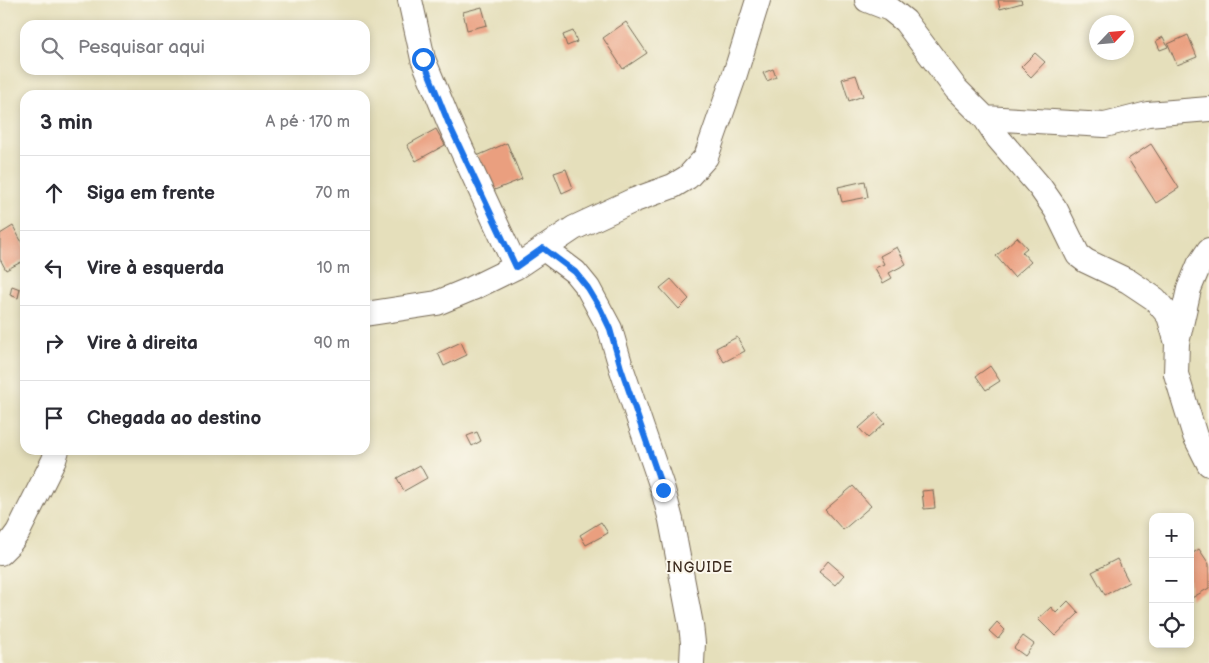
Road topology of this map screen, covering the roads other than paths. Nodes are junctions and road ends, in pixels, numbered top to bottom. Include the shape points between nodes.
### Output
1 (410, 0) edge
2 (758, 0) edge
3 (867, 0) edge
4 (1209, 109) edge
5 (984, 118) junction
6 (543, 248) junction
7 (1209, 250) edge
8 (516, 267) junction
9 (370, 313) edge
10 (1177, 343) junction
11 (56, 455) edge
12 (1209, 464) edge
13 (0, 553) edge
14 (693, 663) edge

1 - 8 street via 423,59 448,122
2 - 6 street via 712,141 699,166 673,186 574,228
3 - 5 street via 890,9 905,21 956,89
4 - 5 street via 1148,114 1105,125
5 - 10 street via 1056,210 1078,255 1156,299 1169,316
6 - 8 street
6 - 14 street via 575,272 588,288 610,329 671,520 691,625
7 - 10 street via 1189,289
8 - 9 street via 437,303
10 - 12 street via 1176,374 1195,436
11 - 13 street via 18,532

